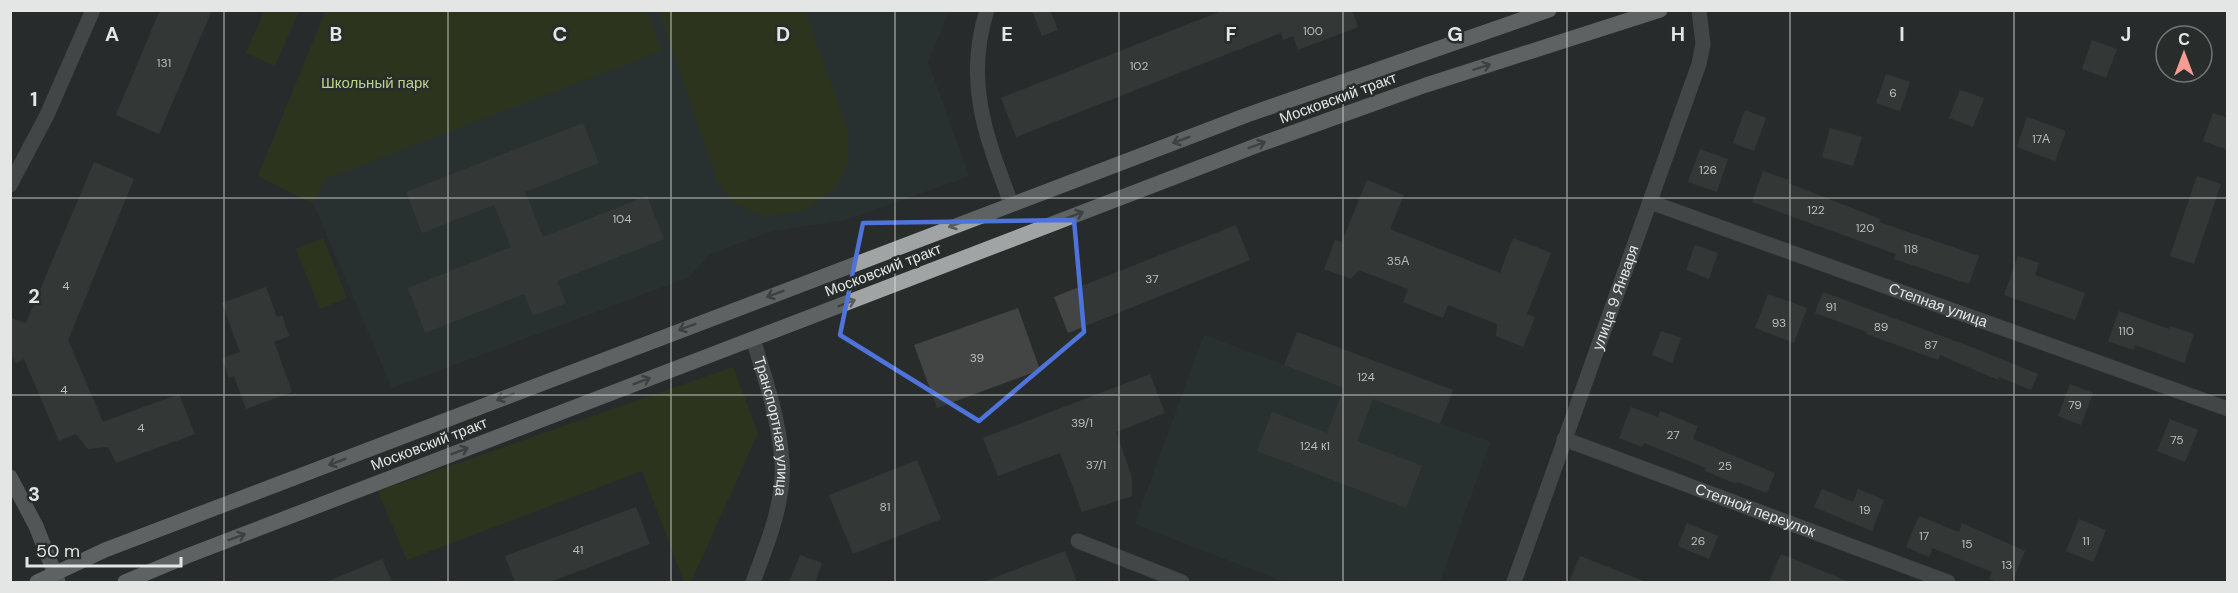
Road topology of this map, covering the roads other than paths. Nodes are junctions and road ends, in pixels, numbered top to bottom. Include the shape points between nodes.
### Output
1 (93, 10) edge
2 (987, 10) edge
3 (1549, 10) edge
4 (1660, 10) edge
5 (1699, 10) edge
6 (10, 185) edge
7 (1650, 202) junction
8 (1011, 203) junction
9 (753, 339) junction
10 (2228, 409) edge
11 (1564, 439) junction
12 (10, 477) edge
13 (1078, 541) dead end
14 (56, 578) edge
15 (37, 582) edge
16 (125, 582) edge
17 (753, 582) edge
18 (1182, 582) edge
19 (1514, 582) edge
20 (1948, 582) edge

1 - 6 street via 47,115
2 - 8 street via 977,56 978,99 992,154
3 -> 8 main road, Московский тракт via 1247,115
9 -> 4 main road, Московский тракт via 1258,145 1426,85
5 - 7 street, улица 9 Января via 1703,44 1699,64
7 - 10 street, Степная улица
7 - 11 street, улица 9 Января
8 -> 14 main road, Московский тракт via 123,543
16 -> 9 main road, Московский тракт
9 - 17 street, Транспортная улица via 778,430 782,463 779,500
11 - 19 street, улица 9 Января
11 - 20 street, Степной переулок
12 - 14 street via 36,526
13 - 18 street
14 - 15 main road, Московский тракт

